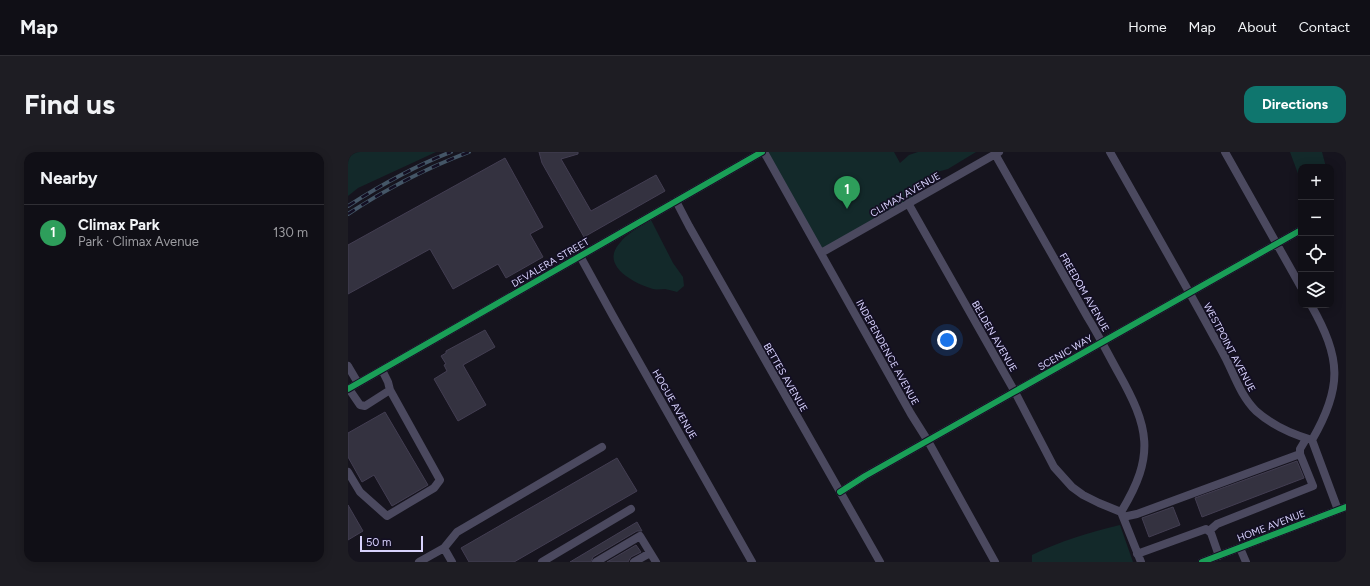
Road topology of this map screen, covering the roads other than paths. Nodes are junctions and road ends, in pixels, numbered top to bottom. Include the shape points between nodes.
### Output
1 (763, 152) edge
2 (1110, 152) edge
3 (1225, 152) edge
4 (997, 153) edge
5 (676, 201) junction
6 (908, 203) junction
7 (1298, 232) edge
8 (1277, 244) junction
9 (821, 252) junction
10 (580, 256) junction
11 (1298, 282) edge
12 (1190, 293) junction
13 (1313, 308) edge
14 (1103, 342) junction
15 (348, 366) edge
16 (382, 370) junction
17 (358, 383) junction
18 (348, 389) edge
19 (390, 390) junction
20 (1015, 392) junction
21 (1309, 440) junction
22 (928, 441) junction
23 (602, 447) dead end
24 (1300, 454) junction
25 (348, 472) edge
26 (1327, 481) junction
27 (1313, 486) junction
28 (840, 492) junction
29 (1344, 508) edge
30 (631, 509) dead end
31 (1122, 514) junction
32 (1209, 531) junction
33 (444, 548) junction
34 (1240, 548) junction
35 (650, 553) junction
36 (1137, 554) junction
37 (1219, 556) junction
38 (1206, 561) edge
39 (420, 562) edge
40 (452, 562) edge
41 (542, 562) edge
42 (596, 562) edge
43 (634, 562) edge
44 (656, 562) edge
45 (752, 562) edge
46 (880, 562) edge
47 (995, 562) edge
48 (1141, 562) edge
49 (1246, 562) edge

1 - 5 street, DEVALERA STREET
1 - 9 street, INDEPENDENCE AVENUE
2 - 12 street, WESTPOINT AVENUE
3 - 8 street
4 - 6 street, CLIMAX AVENUE
4 - 14 street, FREEDOM AVENUE
5 - 10 street, DEVALERA STREET
5 - 28 street, BETTES AVENUE
6 - 9 street, CLIMAX AVENUE
6 - 20 street, BELDEN AVENUE
7 - 8 street, SCENIC WAY
8 - 11 street
8 - 12 street, SCENIC WAY
9 - 22 street, INDEPENDENCE AVENUE
10 - 16 street, DEVALERA STREET
10 - 45 street, HOGUE AVENUE
12 - 14 street, SCENIC WAY
12 - 21 street, WESTPOINT AVENUE via 1250,404 1278,428
13 - 21 street via 1332,350 1334,378 1328,411
14 - 20 street, SCENIC WAY
14 - 31 street, FREEDOM AVENUE via 1137,407 1144,433 1144,459 1140,476
15 - 17 street
16 - 17 street, DEVALERA STREET
16 - 19 street
17 - 18 street, DEVALERA STREET
18 - 19 street via 360,404 365,406
19 - 25 street via 440,480 434,488 387,516 360,492
20 - 22 street, SCENIC WAY
20 - 31 street, BELDEN AVENUE via 1047,456 1062,477 1083,495
21 - 24 street via 1300,449
21 - 26 street
22 - 28 street, SCENIC WAY
22 - 47 street, INDEPENDENCE AVENUE
23 - 33 street via 457,532
24 - 27 street
24 - 31 street via 1137,514
26 - 27 street
26 - 29 street
27 - 32 street via 1217,524
28 - 46 street, BETTES AVENUE
29 - 34 street, HOME AVENUE
30 - 41 street
31 - 36 street
32 - 36 street via 1206,529
32 - 37 street via 1212,533
33 - 39 street
33 - 40 street
34 - 37 street, HOME AVENUE
34 - 49 street
35 - 42 street via 640,536
35 - 43 street
35 - 44 street
36 - 48 street
37 - 38 street, HOME AVENUE

